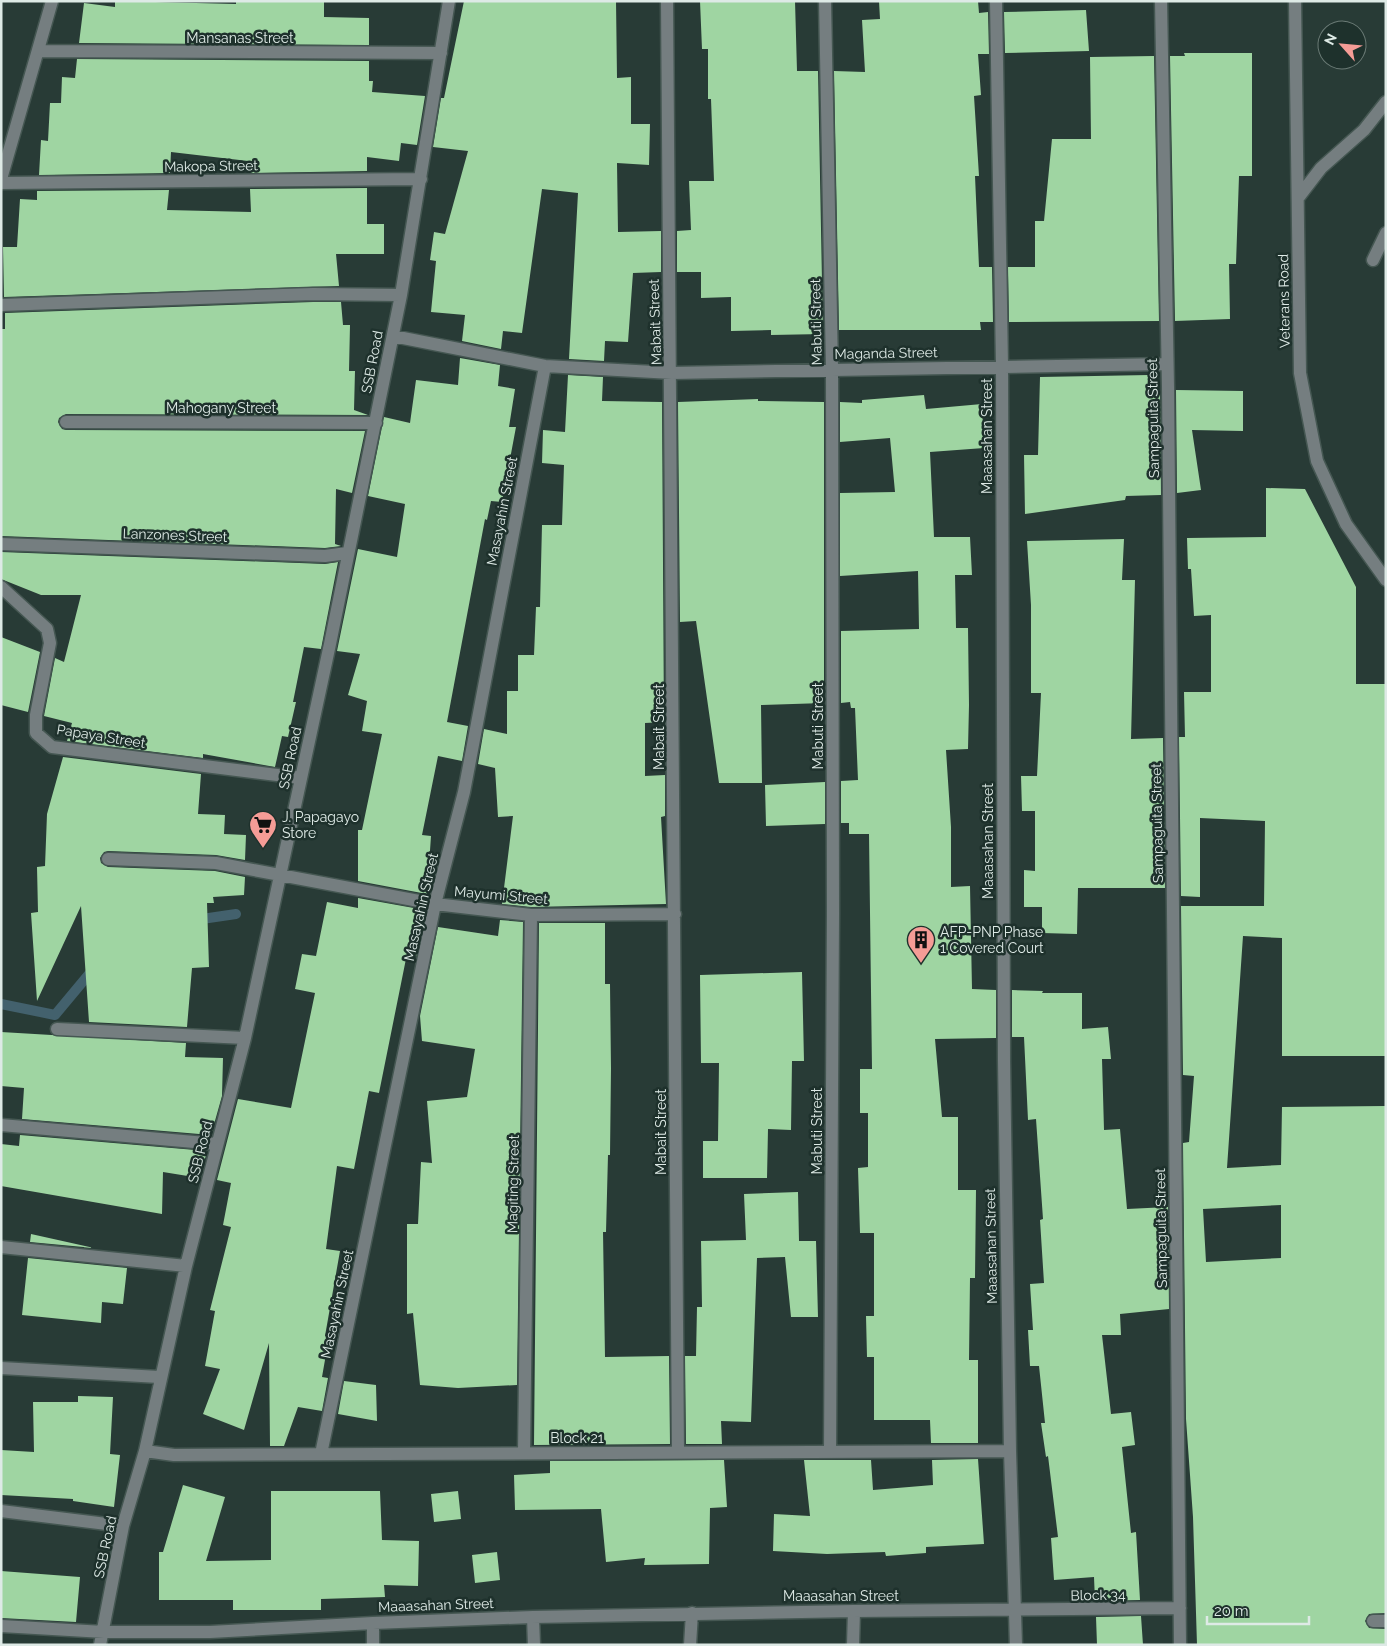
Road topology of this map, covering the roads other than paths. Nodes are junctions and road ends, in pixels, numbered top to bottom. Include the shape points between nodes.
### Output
1 (52, 1) edge
2 (449, 1) edge
3 (667, 1) edge
4 (825, 1) edge
5 (996, 1) edge
6 (1161, 1) edge
7 (1295, 1) edge
8 (38, 52) junction
9 (441, 53) junction
10 (1386, 102) edge
11 (421, 179) junction
12 (1, 181) edge
13 (1298, 198) junction
14 (1386, 233) edge
15 (1373, 260) dead end
16 (400, 295) junction
17 (1, 305) edge
18 (393, 336) junction
19 (1167, 364) junction
20 (545, 366) junction
21 (1002, 366) junction
22 (832, 369) junction
23 (672, 373) junction
24 (66, 422) dead end
25 (376, 423) junction
26 (1, 544) edge
27 (347, 553) junction
28 (1386, 580) edge
29 (1, 587) edge
30 (301, 778) junction
31 (108, 859) dead end
32 (280, 875) junction
33 (435, 904) junction
34 (675, 914) junction
35 (531, 915) junction
36 (57, 1029) dead end
37 (245, 1038) junction
38 (1, 1125) edge
39 (217, 1144) junction
40 (1, 1248) edge
41 (186, 1266) junction
42 (1, 1368) edge
43 (160, 1377) junction
44 (145, 1451) junction
45 (1010, 1451) junction
46 (830, 1452) junction
47 (524, 1453) junction
48 (678, 1453) junction
49 (321, 1454) junction
50 (1, 1511) edge
51 (123, 1526) junction
52 (1180, 1608) junction
53 (854, 1610) junction
54 (1016, 1611) junction
55 (692, 1613) junction
56 (532, 1617) junction
57 (1373, 1621) dead end
58 (1386, 1621) edge
59 (373, 1623) junction
60 (1, 1626) edge
61 (104, 1632) junction
62 (210, 1638) edge
63 (100, 1645) edge
64 (373, 1645) edge
65 (534, 1645) edge
66 (690, 1645) edge
67 (853, 1645) edge
68 (1016, 1645) edge
69 (1180, 1645) edge

1 - 8 street
2 - 9 street, SSB Road
3 - 23 street, Mabait Street via 668,318
4 - 22 street, Mabuti Street
5 - 21 street, Maaasahan Street
6 - 19 street, Sampaguita Street
7 - 13 street, Veterans Road
8 - 9 street, Mansanas Street
8 - 12 street
9 - 11 street, SSB Road
10 - 13 street via 1364,130 1321,168
11 - 12 street, Makopa Street
11 - 16 street, SSB Road
13 - 28 street, Veterans Road via 1300,373 1317,461 1346,524
14 - 15 street
16 - 17 street via 313,294
16 - 18 street, SSB Road
18 - 20 street, Maganda Street
18 - 25 street, SSB Road
19 - 21 street, Maganda Street
19 - 52 street, Sampaguita Street
20 - 23 street, Maganda Street
20 - 33 street, Masayahin Street via 464,792
21 - 22 street, Maganda Street
21 - 45 street, Maaasahan Street via 1004,1061
22 - 23 street, Maganda Street
22 - 46 street, Mabuti Street
23 - 34 street, Mabait Street
24 - 25 street, Mahogany Street
25 - 27 street, SSB Road
26 - 27 street, Lanzones Street via 325,556
27 - 30 street, SSB Road
29 - 30 street, Papaya Street via 47,629 50,642 36,715 36,733 52,746
30 - 32 street, SSB Road
31 - 32 street, Mayumi Street via 216,863
32 - 33 street, Mayumi Street
32 - 37 street, SSB Road
33 - 35 street, Mayumi Street
33 - 49 street, Masayahin Street
34 - 35 street, Mayumi Street
34 - 48 street, Mabait Street
35 - 47 street, Magiting Street
36 - 37 street
37 - 39 street, SSB Road
38 - 39 street
39 - 41 street, SSB Road
40 - 41 street
41 - 43 street, SSB Road
42 - 43 street
43 - 44 street, SSB Road
44 - 49 street, Block 21 via 174,1455
44 - 51 street, SSB Road
45 - 46 street, Block 21
45 - 54 street, Maaasahan Street
46 - 48 street, Block 21
47 - 48 street, Block 21
47 - 49 street, Block 21
50 - 51 street
51 - 61 street, SSB Road
52 - 54 street, Block 34
52 - 69 street, Sampaguita Street
53 - 54 street, Maaasahan Street
53 - 55 street, Maaasahan Street
53 - 67 street
54 - 68 street
55 - 56 street, Maaasahan Street
55 - 66 street
56 - 59 street, Maaasahan Street
56 - 65 street
57 - 58 street
59 - 62 street, Maaasahan Street
59 - 64 street
60 - 61 street
61 - 62 street, Maaasahan Street
61 - 63 street

